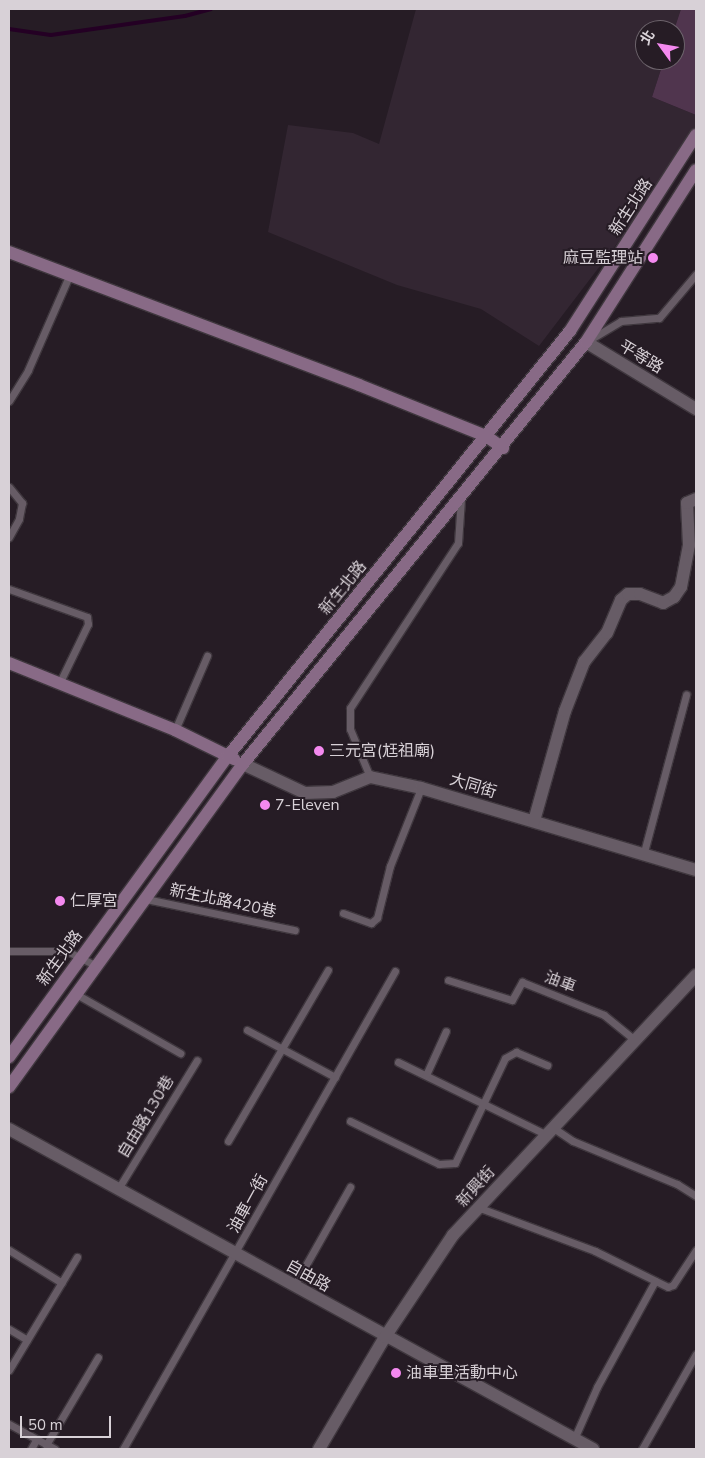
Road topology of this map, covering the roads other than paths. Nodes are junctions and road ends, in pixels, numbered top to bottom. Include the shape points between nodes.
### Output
1 (696, 135) edge
2 (696, 170) edge
3 (9, 252) edge
4 (696, 274) edge
5 (69, 276) junction
6 (570, 331) junction
7 (586, 342) junction
8 (9, 401) edge
9 (696, 409) edge
10 (486, 436) junction
11 (503, 448) junction
12 (9, 487) edge
13 (461, 498) junction
14 (696, 499) edge
15 (9, 537) edge
16 (9, 589) edge
17 (207, 656) dead end
18 (9, 663) edge
19 (58, 684) junction
20 (686, 695) dead end
21 (175, 730) junction
22 (228, 756) junction
23 (242, 764) junction
24 (370, 776) junction
25 (422, 788) junction
26 (534, 821) junction
27 (644, 852) junction
28 (696, 870) edge
29 (146, 899) junction
30 (343, 913) dead end
31 (295, 930) dead end
32 (9, 951) edge
33 (82, 957) junction
34 (96, 966) junction
35 (328, 970) dead end
36 (395, 971) dead end
37 (696, 975) edge
38 (448, 980) dead end
39 (76, 994) junction
40 (247, 1030) dead end
41 (446, 1031) dead end
42 (634, 1039) junction
43 (282, 1048) junction
44 (180, 1053) dead end
45 (9, 1057) edge
46 (197, 1060) dead end
47 (398, 1062) dead end
48 (547, 1065) dead end
49 (426, 1075) junction
50 (335, 1077) junction
51 (9, 1087) edge
52 (485, 1105) junction
53 (350, 1121) dead end
54 (9, 1129) edge
55 (549, 1130) junction
56 (228, 1140) dead end
57 (350, 1187) dead end
58 (118, 1189) junction
59 (696, 1196) edge
60 (480, 1208) junction
61 (9, 1250) edge
62 (696, 1250) edge
63 (235, 1254) junction
64 (77, 1257) dead end
65 (655, 1281) junction
66 (62, 1283) junction
67 (294, 1286) junction
68 (9, 1329) edge
69 (385, 1337) junction
70 (27, 1340) junction
71 (696, 1354) edge
72 (98, 1357) dead end
73 (9, 1370) edge
74 (9, 1424) edge
75 (574, 1439) junction
76 (36, 1440) junction
77 (46, 1445) junction
78 (31, 1449) edge
79 (55, 1449) edge
80 (123, 1449) edge
81 (319, 1449) edge
82 (593, 1449) edge
83 (642, 1449) edge

1 - 6 main road, 新生北路
2 - 7 main road
3 - 5 main road
4 - 7 lane via 659,318 621,322
5 - 8 lane via 28,370
5 - 10 main road
6 - 7 main road, 平等路
6 - 10 main road, 新生北路
7 - 9 street, 平等路
7 - 11 main road
10 - 11 main road
10 - 22 main road, 新生北路
11 - 13 main road
12 - 15 lane via 22,503 19,519
13 - 23 main road
13 - 24 lane via 458,543 350,708 350,729
14 - 26 street via 687,503 689,545 681,587 663,603 640,594 628,594 621,600 607,634 584,662 565,711
16 - 19 lane via 87,617 88,624
17 - 21 lane
18 - 19 main road
19 - 21 main road
20 - 27 lane
21 - 22 main road
22 - 23 main road
22 - 33 main road, 新生北路
23 - 24 street via 306,793 333,792
23 - 29 main road
24 - 25 street, 大同街
25 - 26 street, 大同街
25 - 30 lane via 390,866 377,918 371,923
26 - 27 street, 大同街
27 - 28 street, 大同街
29 - 31 lane, 新生北路420巷
29 - 34 main road
32 - 33 lane via 67,951
33 - 34 lane
33 - 45 main road, 新生北路
34 - 39 main road
35 - 43 lane
36 - 50 lane, 油車一街
37 - 42 street, 新興街
38 - 42 lane, 油車 via 512,1000 522,982 604,1014
39 - 44 lane
39 - 51 main road
40 - 43 lane
41 - 49 lane
42 - 55 street, 新興街
43 - 50 lane
43 - 56 lane
46 - 58 lane, 自由路130巷
47 - 49 lane
48 - 52 lane via 516,1052 505,1058
49 - 52 lane
50 - 63 lane, 油車一街
52 - 53 lane via 455,1163 439,1164
52 - 55 lane
54 - 58 street, 自由路
55 - 59 lane via 677,1184
55 - 60 street, 新興街
57 - 67 lane
58 - 63 street, 自由路
60 - 65 lane via 594,1251
60 - 69 street, 新興街 via 453,1236
61 - 66 lane
62 - 65 lane via 673,1285
63 - 67 street, 自由路
63 - 80 lane, 油車一街
64 - 66 lane
65 - 75 lane via 597,1387
66 - 70 lane
67 - 69 street, 自由路
68 - 70 lane
69 - 75 street, 自由路
69 - 81 street, 新興街
70 - 73 lane
71 - 83 lane
72 - 77 lane
74 - 76 lane
75 - 82 street, 自由路
76 - 77 lane
76 - 78 lane
77 - 79 lane

